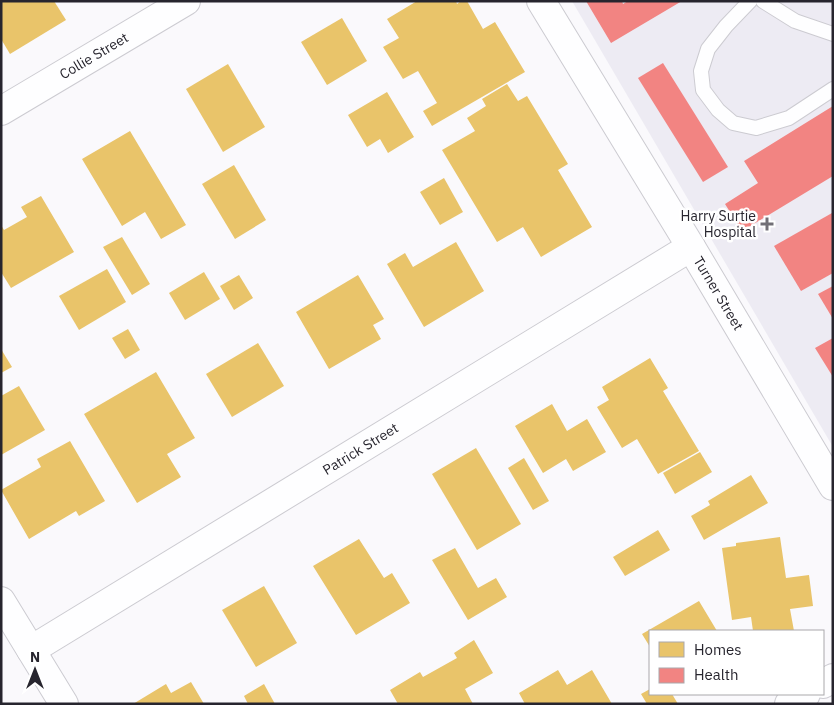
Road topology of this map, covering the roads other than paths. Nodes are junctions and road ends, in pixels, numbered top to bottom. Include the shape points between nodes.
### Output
1 (186, 1) edge
2 (541, 1) edge
3 (750, 1) edge
4 (763, 1) edge
5 (833, 34) edge
6 (833, 89) edge
7 (1, 111) edge
8 (692, 248) junction
9 (833, 486) edge
10 (1, 600) edge
11 (31, 650) junction
12 (804, 695) edge
13 (64, 704) edge
14 (789, 704) edge

1 - 7 street, Collie Street
2 - 8 street, Turner Street
3 - 6 lane via 708,49 701,71 703,90 718,110 733,123 756,128 789,118
4 - 5 lane via 795,21
8 - 9 street, Turner Street
8 - 11 street, Patrick Street
10 - 11 street
11 - 13 street
12 - 14 street

